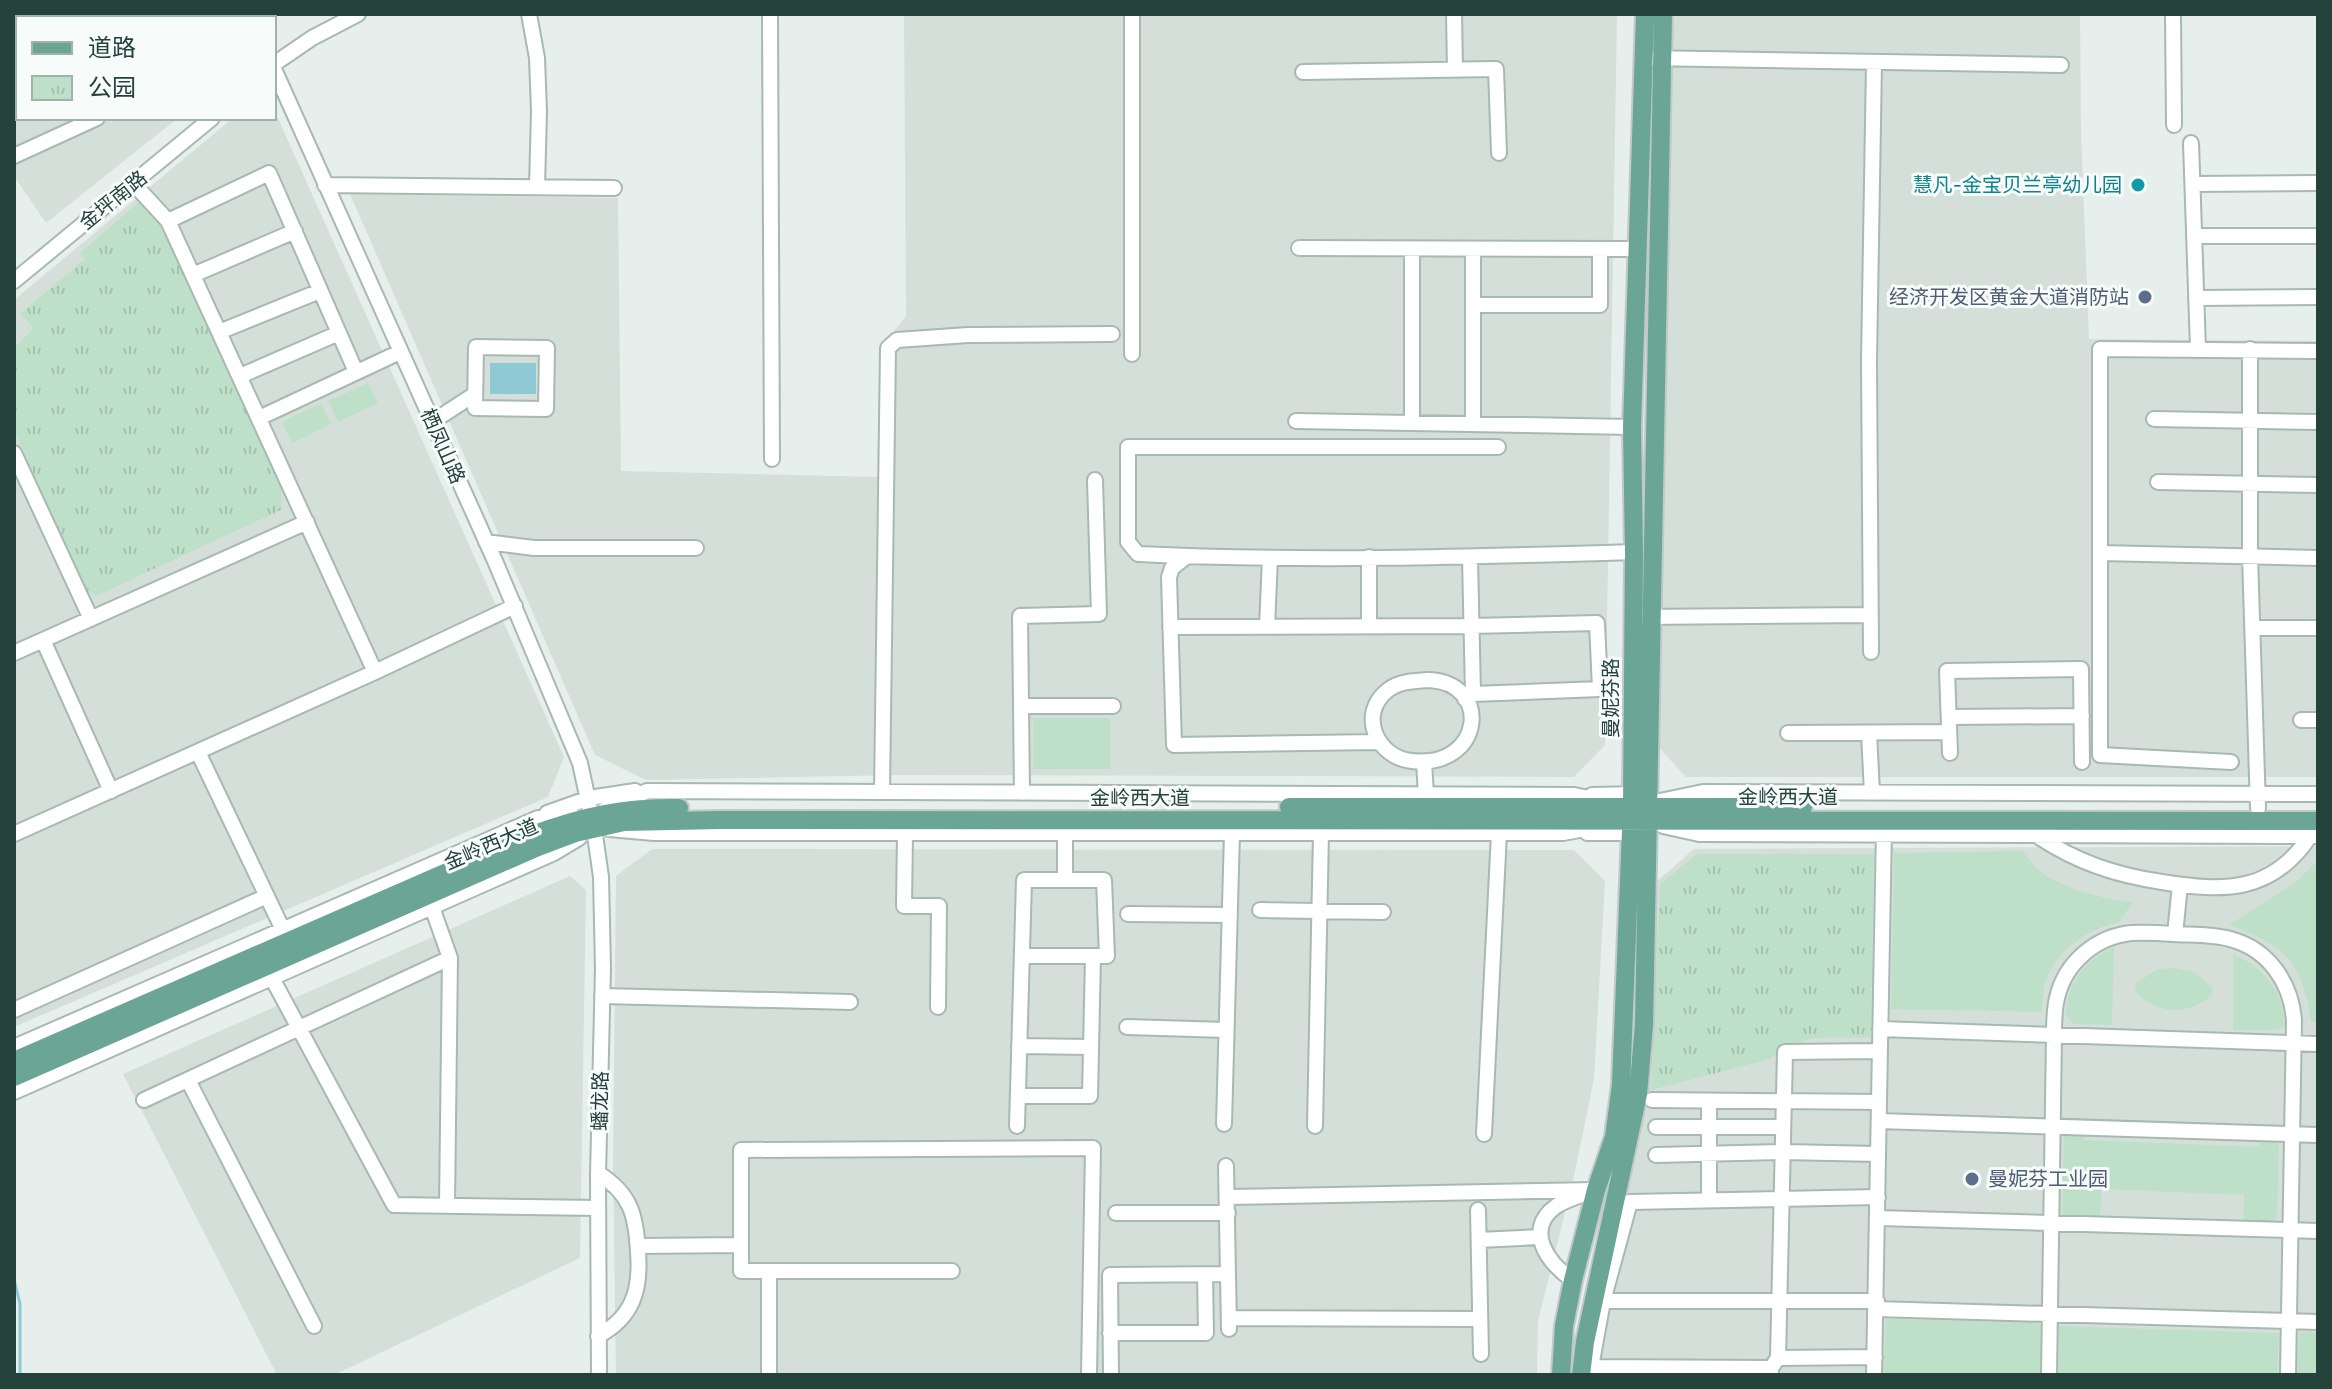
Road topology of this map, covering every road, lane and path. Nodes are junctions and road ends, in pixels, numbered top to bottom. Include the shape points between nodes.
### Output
1 (358, 14) edge
2 (529, 14) edge
3 (770, 14) edge
4 (1132, 14) edge
5 (1454, 14) edge
6 (1645, 14) edge
7 (1663, 14) edge
8 (2173, 14) edge
9 (1654, 58) junction
10 (1874, 63) junction
11 (276, 65) edge
12 (2061, 65) dead end
13 (1455, 69) junction
14 (276, 72) edge
15 (1303, 72) dead end
16 (91, 120) edge
17 (210, 120) edge
18 (2174, 125) dead end
19 (2191, 143) dead end
20 (1499, 153) dead end
21 (14, 156) edge
22 (2318, 183) edge
23 (134, 184) junction
24 (2193, 184) junction
25 (325, 185) junction
26 (537, 187) junction
27 (614, 188) dead end
28 (168, 221) junction
29 (295, 231) junction
30 (2194, 236) junction
31 (2318, 236) edge
32 (1299, 248) dead end
33 (1412, 249) junction
34 (1473, 249) junction
35 (1600, 249) junction
36 (1638, 249) junction
37 (193, 275) junction
38 (14, 281) edge
39 (320, 291) junction
40 (2318, 297) edge
41 (2196, 298) junction
42 (1473, 305) junction
43 (219, 332) junction
44 (339, 333) junction
45 (1112, 334) dead end
46 (2198, 349) junction
47 (2250, 349) junction
48 (2318, 351) edge
49 (400, 352) junction
50 (1132, 354) dead end
51 (356, 372) junction
52 (240, 376) junction
53 (475, 394) junction
54 (259, 418) junction
55 (2154, 419) dead end
56 (1296, 421) dead end
57 (2250, 421) junction
58 (432, 422) junction
59 (2318, 422) edge
60 (1412, 423) junction
61 (1473, 424) junction
62 (1632, 427) junction
63 (1498, 447) dead end
64 (14, 453) edge
65 (772, 459) dead end
66 (18, 473) edge
67 (1095, 480) dead end
68 (2158, 482) dead end
69 (2250, 484) junction
70 (2318, 485) edge
71 (307, 522) junction
72 (486, 542) junction
73 (696, 548) dead end
74 (1634, 552) junction
75 (2100, 553) junction
76 (2250, 556) junction
77 (1186, 557) junction
78 (1369, 557) junction
79 (1470, 557) junction
80 (1270, 558) junction
81 (2318, 558) edge
82 (515, 606) junction
83 (1870, 615) junction
84 (1643, 617) junction
85 (91, 619) junction
86 (1369, 625) junction
87 (1471, 626) junction
88 (1170, 627) junction
89 (1267, 627) junction
90 (2252, 628) junction
91 (2318, 628) edge
92 (43, 640) junction
93 (1871, 652) dead end
94 (14, 653) edge
95 (375, 672) junction
96 (1469, 696) junction
97 (1021, 706) junction
98 (1113, 706) dead end
99 (2082, 716) junction
100 (2301, 720) dead end
101 (2318, 720) edge
102 (1949, 724) junction
103 (1788, 733) dead end
104 (1869, 733) junction
105 (1379, 742) junction
106 (198, 752) junction
107 (1950, 753) dead end
108 (1424, 762) junction
109 (2082, 762) dead end
110 (2231, 762) dead end
111 (111, 791) junction
112 (882, 792) junction
113 (1872, 792) junction
114 (1022, 793) junction
115 (2318, 794) edge
116 (1426, 795) junction
117 (2258, 801) junction
118 (2318, 809) edge
119 (1642, 813) junction
120 (593, 821) junction
121 (1884, 827) junction
122 (2315, 831) edge
123 (905, 833) junction
124 (1065, 833) junction
125 (1232, 833) junction
126 (1321, 833) junction
127 (1499, 833) junction
128 (14, 834) edge
129 (2036, 835) junction
130 (1065, 880) junction
131 (2180, 885) junction
132 (267, 896) junction
133 (432, 907) junction
134 (1260, 910) dead end
135 (1319, 911) junction
136 (1383, 912) dead end
137 (1128, 914) dead end
138 (1230, 915) junction
139 (283, 930) junction
140 (2175, 934) junction
141 (1022, 956) junction
142 (1093, 956) junction
143 (450, 958) junction
144 (272, 978) junction
145 (602, 996) junction
146 (850, 1002) dead end
147 (938, 1007) dead end
148 (14, 1010) edge
149 (1127, 1027) dead end
150 (299, 1028) junction
151 (1880, 1029) junction
152 (1226, 1030) junction
153 (2054, 1035) junction
154 (2293, 1043) junction
155 (2318, 1044) edge
156 (1019, 1046) junction
157 (14, 1047) edge
158 (1091, 1047) junction
159 (1880, 1051) junction
160 (14, 1061) edge
161 (14, 1077) edge
162 (188, 1080) junction
163 (14, 1092) edge
164 (1018, 1096) junction
165 (144, 1100) dead end
166 (1652, 1100) dead end
167 (1709, 1101) junction
168 (1784, 1102) junction
169 (1879, 1102) junction
170 (1879, 1121) junction
171 (1224, 1124) dead end
172 (1017, 1126) dead end
173 (1315, 1126) dead end
174 (2053, 1126) junction
175 (1656, 1127) dead end
176 (1709, 1127) junction
177 (1783, 1127) junction
178 (1484, 1134) dead end
179 (2292, 1134) junction
180 (2318, 1135) edge
181 (1783, 1152) junction
182 (1709, 1154) junction
183 (1878, 1154) junction
184 (1656, 1155) dead end
185 (1226, 1166) dead end
186 (598, 1173) junction
187 (1596, 1190) junction
188 (1227, 1197) junction
189 (1878, 1197) junction
190 (1782, 1199) junction
191 (1709, 1200) junction
192 (447, 1206) junction
193 (598, 1208) junction
194 (1478, 1210) dead end
195 (1116, 1213) dead end
196 (1228, 1213) junction
197 (1878, 1218) junction
198 (2051, 1223) junction
199 (2291, 1230) junction
200 (2318, 1231) edge
201 (1540, 1237) junction
202 (1479, 1240) junction
203 (741, 1245) junction
204 (638, 1246) junction
205 (769, 1271) junction
206 (952, 1271) dead end
207 (1228, 1274) junction
208 (1205, 1275) junction
209 (1573, 1280) junction
210 (1603, 1301) junction
211 (1779, 1301) junction
212 (1876, 1305) junction
213 (2050, 1314) junction
214 (1480, 1319) junction
215 (2289, 1321) junction
216 (2318, 1322) edge
217 (314, 1326) dead end
218 (1110, 1333) junction
219 (598, 1336) junction
220 (1481, 1354) dead end
221 (1875, 1357) junction
222 (1773, 1367) edge
223 (599, 1375) edge
224 (769, 1375) edge
225 (1089, 1375) edge
226 (1111, 1375) edge
227 (1561, 1375) edge
228 (1581, 1375) edge
229 (1874, 1375) edge
230 (2049, 1375) edge
231 (2288, 1375) edge

1 - 11 street via 312,38
2 - 26 street via 539,111
3 - 65 street
4 - 50 street
5 - 13 street
6 - 9 main road, 曼妮芬路
7 - 9 main road, 曼妮芬路
8 - 18 street
9 - 10 street
9 - 36 main road, 曼妮芬路
9 - 84 main road, 曼妮芬路
10 - 12 street
10 - 83 street
13 - 15 street
13 - 20 street via 1496,69
14 - 25 street, 栖凤山路
16 - 21 street
17 - 23 street, 金坪南路
19 - 24 street
22 - 24 street
23 - 28 street
23 - 38 street, 金坪南路
24 - 30 street
25 - 26 street
25 - 49 street, 栖凤山路
26 - 27 street
28 - 29 street via 269,173
28 - 37 street
29 - 37 street
29 - 39 street
30 - 31 street
30 - 41 street
32 - 33 street
33 - 34 street
33 - 60 street
34 - 35 street
34 - 42 street
35 - 36 street
35 - 42 street via 1600,305
36 - 62 main road, 曼妮芬路
37 - 43 street
39 - 43 street
39 - 44 street
40 - 41 street
41 - 46 street
42 - 61 street
43 - 52 street
44 - 51 street
44 - 52 street
45 - 112 street via 968,335 897,340 888,348
46 - 47 street
46 - 75 street via 2100,349
47 - 48 street
47 - 57 street
49 - 51 street
49 - 58 street, 栖凤山路
51 - 54 street
52 - 54 street
53 - 53 street via 476,347 547,348 546,409 475,408
53 - 58 street
54 - 71 street
55 - 57 street
56 - 60 street
57 - 59 street
57 - 69 street
58 - 72 street, 栖凤山路
60 - 61 street
61 - 62 street
62 - 74 main road, 曼妮芬路
63 - 77 street via 1128,447 1128,542 1138,554
64 - 66 street
66 - 85 street
67 - 97 street via 1099,614 1020,616
68 - 69 street
69 - 70 street
69 - 76 street
71 - 85 street
71 - 95 street
72 - 73 street via 534,548
72 - 82 street, 栖凤山路
74 - 79 street
74 - 84 main road, 曼妮芬路
75 - 76 street
75 - 110 street via 2100,755
76 - 81 street
76 - 90 street
77 - 80 street
77 - 88 street via 1169,577
78 - 79 street
78 - 80 street
78 - 86 street
79 - 87 street
80 - 89 street
82 - 95 street
82 - 120 street, 栖凤山路 via 580,763
83 - 84 street
83 - 93 street
84 - 119 main road, 曼妮芬路
85 - 92 street
86 - 87 street
86 - 89 street
87 - 96 street
87 - 96 street via 1597,623 1600,689
88 - 89 street
88 - 105 street via 1174,745
90 - 91 street
90 - 117 street
92 - 94 street
92 - 111 street
95 - 106 street
96 - 105 street via 1438,680 1394,686 1374,710
96 - 108 street via 1472,720 1465,742 1453,753
97 - 98 street
97 - 114 street
99 - 102 street
99 - 102 street via 2081,669 1947,671
99 - 109 street
100 - 101 street
102 - 104 street
102 - 107 street
103 - 104 street
104 - 113 street
105 - 108 street via 1397,758
106 - 111 street
106 - 132 street
108 - 116 street
111 - 128 street
112 - 114 street
112 - 120 street via 647,791
113 - 117 street
113 - 119 street via 1703,792
114 - 116 street
115 - 117 street
116 - 119 street via 1574,795
117 - 118 main road, 金岭西大道
117 - 119 main road, 金岭西大道
119 - 120 main road, 金岭西大道 via 649,807 624,809
119 - 121 main road, 金岭西大道
119 - 121 street via 1699,834
119 - 127 street via 1563,833
119 - 187 main road, 曼妮芬路 via 1621,1085 1614,1137
119 - 228 main road, 曼妮芬路 via 1644,1025 1638,1094
120 - 123 street via 654,833
120 - 133 street via 554,853
120 - 139 street via 538,818
120 - 145 street, 蟠龙路 via 601,877
120 - 160 main road, 金岭西大道 via 570,821 532,835
120 - 161 main road, 金岭西大道
121 - 122 main road, 金岭西大道
121 - 129 street
121 - 151 street
122 - 129 street
122 - 131 street via 2286,865 2252,883 2218,889
123 - 124 street
123 - 147 street via 904,906 939,906
124 - 125 street
124 - 130 street
125 - 126 street
125 - 138 street
126 - 127 street
126 - 135 street
127 - 178 street
129 - 131 street via 2102,870
130 - 141 street via 1024,880
130 - 142 street via 1104,880 1107,956
131 - 140 street
132 - 139 street
132 - 148 street
133 - 143 street
133 - 144 street
134 - 135 street
135 - 136 street
135 - 173 street
137 - 138 street
138 - 152 street
139 - 157 street
140 - 153 street via 2117,936 2086,951 2060,988
140 - 154 street via 2229,939 2270,962 2291,1000
141 - 142 street
141 - 156 street
142 - 158 street
143 - 150 street
143 - 192 street
144 - 150 street
144 - 163 street
145 - 146 street
145 - 186 street, 蟠龙路
149 - 152 street
150 - 162 street
150 - 192 street via 394,1205
151 - 153 street
151 - 159 street
152 - 171 street
153 - 154 street
153 - 174 street
154 - 155 street
154 - 179 street
156 - 158 street
156 - 164 street
158 - 164 street via 1090,1096
159 - 168 street via 1785,1052
159 - 169 street
162 - 165 street
162 - 217 street
164 - 172 street
166 - 167 street
167 - 168 street
167 - 176 street
168 - 169 street
168 - 177 street
169 - 170 street
170 - 174 street
170 - 183 street
174 - 179 street
174 - 198 street
175 - 176 street
176 - 177 street
176 - 182 street
177 - 181 street
179 - 180 street
179 - 199 street
181 - 182 street
181 - 183 street
181 - 190 street
182 - 184 street
182 - 191 street
183 - 189 street
185 - 188 street
186 - 193 street, 蟠龙路
186 - 204 street via 617,1186 630,1205
187 - 188 street
187 - 201 street via 1553,1209
187 - 209 main road, 曼妮芬路
188 - 196 street
189 - 190 street
189 - 197 street
190 - 191 street
190 - 211 street
191 - 210 street via 1630,1202
192 - 193 street
193 - 219 street, 蟠龙路
194 - 202 street
195 - 196 street
196 - 207 street
197 - 198 street
197 - 212 street
198 - 199 street
198 - 213 street
199 - 200 street
199 - 215 street
201 - 202 street
201 - 209 street via 1553,1264
202 - 214 street
203 - 204 street
203 - 205 street via 741,1271
203 - 225 street via 741,1150 1093,1148
204 - 219 street via 632,1303
205 - 206 street
205 - 224 street
207 - 208 street
207 - 214 street via 1229,1324
208 - 218 street via 1110,1275
208 - 218 street via 1206,1333
209 - 227 main road, 曼妮芬路
210 - 211 street
210 - 222 street via 1591,1367
211 - 212 street
211 - 222 street
212 - 213 street
212 - 221 street
213 - 215 street
213 - 230 street
214 - 220 street
215 - 216 street
215 - 231 street
218 - 226 street
219 - 223 street, 蟠龙路
221 - 222 street
221 - 229 street

